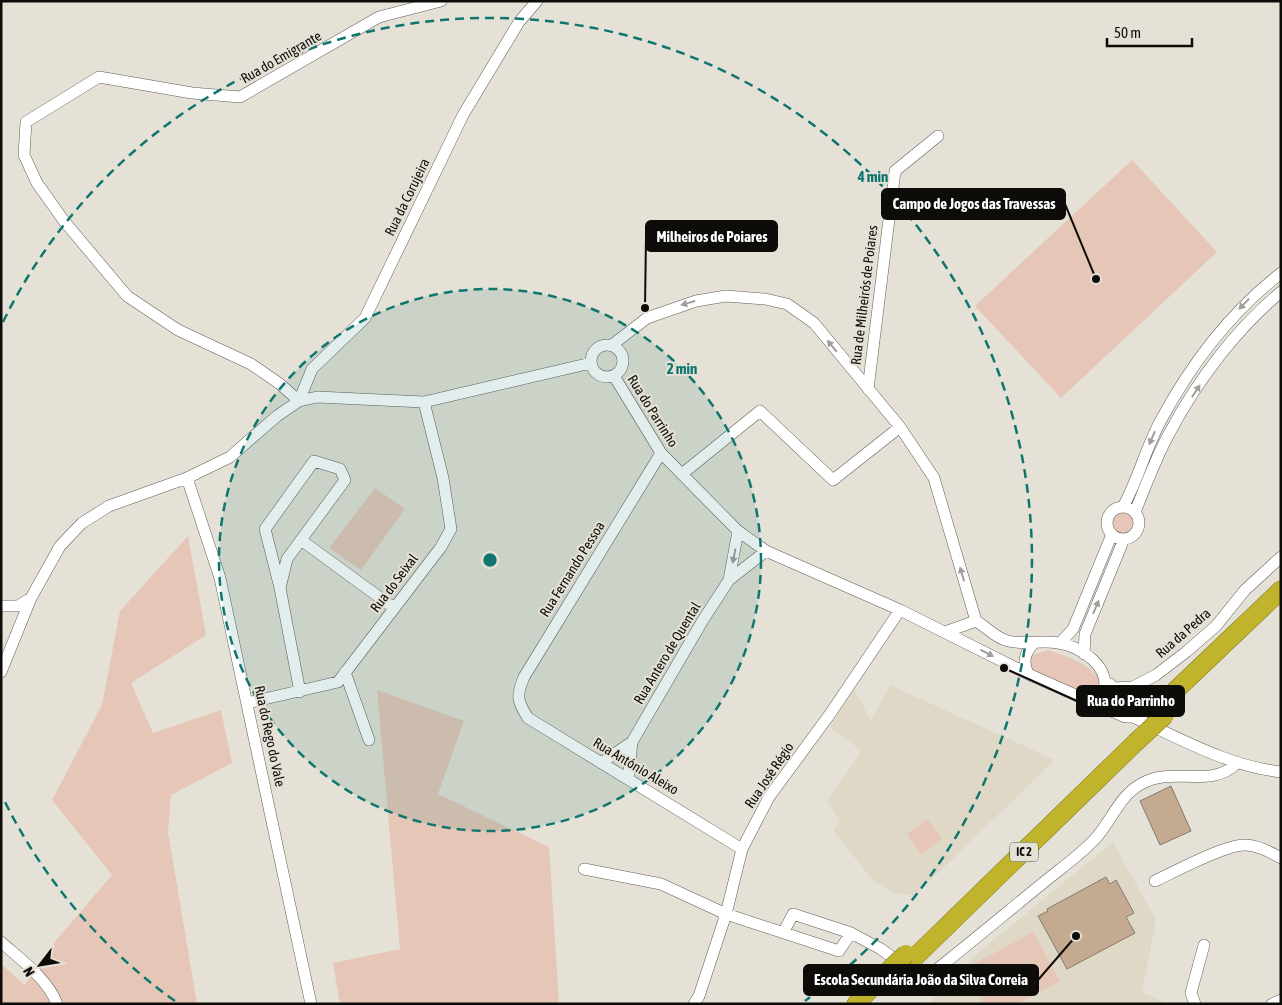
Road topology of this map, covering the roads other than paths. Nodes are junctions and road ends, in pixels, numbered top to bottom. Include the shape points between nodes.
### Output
1 (441, 1) edge
2 (537, 1) edge
3 (938, 136) dead end
4 (1281, 273) edge
5 (1281, 292) edge
6 (612, 345) junction
7 (591, 363) junction
8 (614, 376) junction
9 (868, 389) junction
10 (299, 400) junction
11 (424, 402) junction
12 (900, 427) junction
13 (661, 453) junction
14 (682, 474) junction
15 (187, 478) junction
16 (1123, 507) junction
17 (1135, 512) junction
18 (738, 531) junction
19 (1112, 534) junction
20 (1124, 539) junction
21 (301, 540) junction
22 (766, 551) junction
23 (1281, 557) edge
24 (729, 580) junction
25 (280, 588) junction
26 (1281, 590) edge
27 (32, 598) junction
28 (1281, 602) edge
29 (1, 606) edge
30 (394, 608) junction
31 (900, 610) junction
32 (976, 621) junction
33 (945, 632) junction
34 (1060, 643) junction
35 (1033, 644) junction
36 (1084, 654) junction
37 (1, 672) edge
38 (345, 672) junction
39 (1028, 674) junction
40 (1109, 683) junction
41 (300, 692) junction
42 (1090, 701) junction
43 (247, 703) junction
44 (519, 704) joint
45 (1160, 712) junction
46 (1134, 717) junction
47 (369, 740) dead end
48 (632, 742) junction
49 (601, 763) junction
50 (1237, 763) junction
51 (1281, 772) edge
52 (628, 779) junction
53 (742, 849) junction
54 (1281, 858) edge
55 (584, 869) dead end
56 (1154, 881) dead end
57 (726, 914) junction
58 (783, 933) junction
59 (851, 933) junction
60 (1, 942) edge
61 (1204, 945) dead end
62 (896, 971) junction
63 (1281, 1000) edge
64 (1193, 1002) edge
65 (57, 1004) edge
66 (311, 1004) edge
67 (694, 1004) edge
68 (856, 1004) edge
69 (868, 1004) edge
70 (1272, 1004) edge

1 - 10 street, Rua do Emigrante via 379,17 240,98 192,94 98,77 26,122 24,155 37,183 127,296 178,330 251,364
2 - 10 street, Rua da Corujeira via 519,22 463,115 365,318 312,369
3 - 9 street, Rua de Milheirós de Poiares via 895,171
4 -> 16 street via 1251,296 1215,338 1161,420
17 -> 5 street via 1170,432 1192,398 1240,329
6 - 7 street via 596,348
6 - 8 street via 621,352 623,362
9 -> 6 street, Rua de Milheirós de Poiares via 814,323 787,304 765,299 726,296 671,308 647,318
7 - 8 street via 599,375
7 - 11 street
8 - 13 street, Rua do Parrinho
9 - 12 street, Rua de Milheirós de Poiares
10 - 11 street via 317,397
10 - 15 street via 230,457
11 - 30 street, Rua do Seixal via 443,478 450,529
12 - 14 street via 833,480 760,411
32 -> 12 street, Rua de Milheirós de Poiares via 934,478
13 - 14 street, Rua do Parrinho
13 - 44 street, Rua Fernando Pessoa via 524,677 518,690
14 - 18 street, Rua do Parrinho
15 - 27 street via 109,506 82,523 60,546
15 - 43 street, Rua do Rego do Vale via 220,578
16 - 17 street
16 - 19 street via 1109,516 1107,524
17 - 20 street via 1139,520 1138,529 1133,536
18 - 22 street, Rua do Parrinho
18 -> 24 street, Rua Antero de Quental
19 - 20 street
19 - 34 street via 1072,629
36 -> 20 street via 1085,634
21 - 25 street via 287,560
21 - 25 street via 345,480 340,469 314,461 264,529
21 - 30 street
22 - 24 street, Rua Antero de Quental
22 - 31 street, Rua do Parrinho
23 - 40 street, Rua da Pedra via 1246,590 1216,626 1156,675 1133,687
24 - 48 street, Rua Antero de Quental
25 - 41 street
26 - 45 highway, IC 2
27 - 29 street via 18,606
27 - 37 street
28 - 45 highway, IC 2
30 - 38 street, Rua do Seixal
31 - 33 street, Rua do Parrinho
31 - 53 street, Rua José Régio via 769,797
32 - 33 street
32 - 35 street, Rua do Parrinho via 999,638
33 -> 39 street, Rua do Parrinho
34 - 35 street, Rua do Parrinho
34 - 36 street, Rua do Parrinho
35 - 39 street via 1025,657
36 - 40 street, Rua do Parrinho via 1099,666
38 - 41 street, Rua do Seixal via 338,682
38 - 47 street
39 - 42 street, Rua do Parrinho
40 - 42 street via 1103,694
40 - 46 street, Rua do Parrinho
41 - 43 street, Rua do Seixal
42 - 46 street, Rua do Parrinho via 1125,717
43 - 66 street, Rua do Rego do Vale
44 - 49 street, Rua António Aleixo via 528,718
45 - 62 highway, IC 2
46 - 50 street, Rua do Parrinho
48 - 49 street, Rua Antero de Quental
48 - 52 street, Rua Antero de Quental
49 - 52 street, Rua António Aleixo
50 - 51 street, Rua do Parrinho
50 - 59 street via 1228,771 1206,778 1165,775 1136,786 1118,805 1095,839 931,974 917,976 881,948
52 - 53 street, Rua António Aleixo
53 - 57 street, Rua José Régio
54 - 56 street via 1244,844
55 - 57 street via 661,884
57 - 58 street
57 - 67 street, Rua José Régio
58 - 59 street via 839,951
58 - 59 street via 792,914
60 - 65 street via 30,968
61 - 64 street via 1191,993
62 - 68 highway, IC 2
62 - 69 highway, IC 2
63 - 70 street

